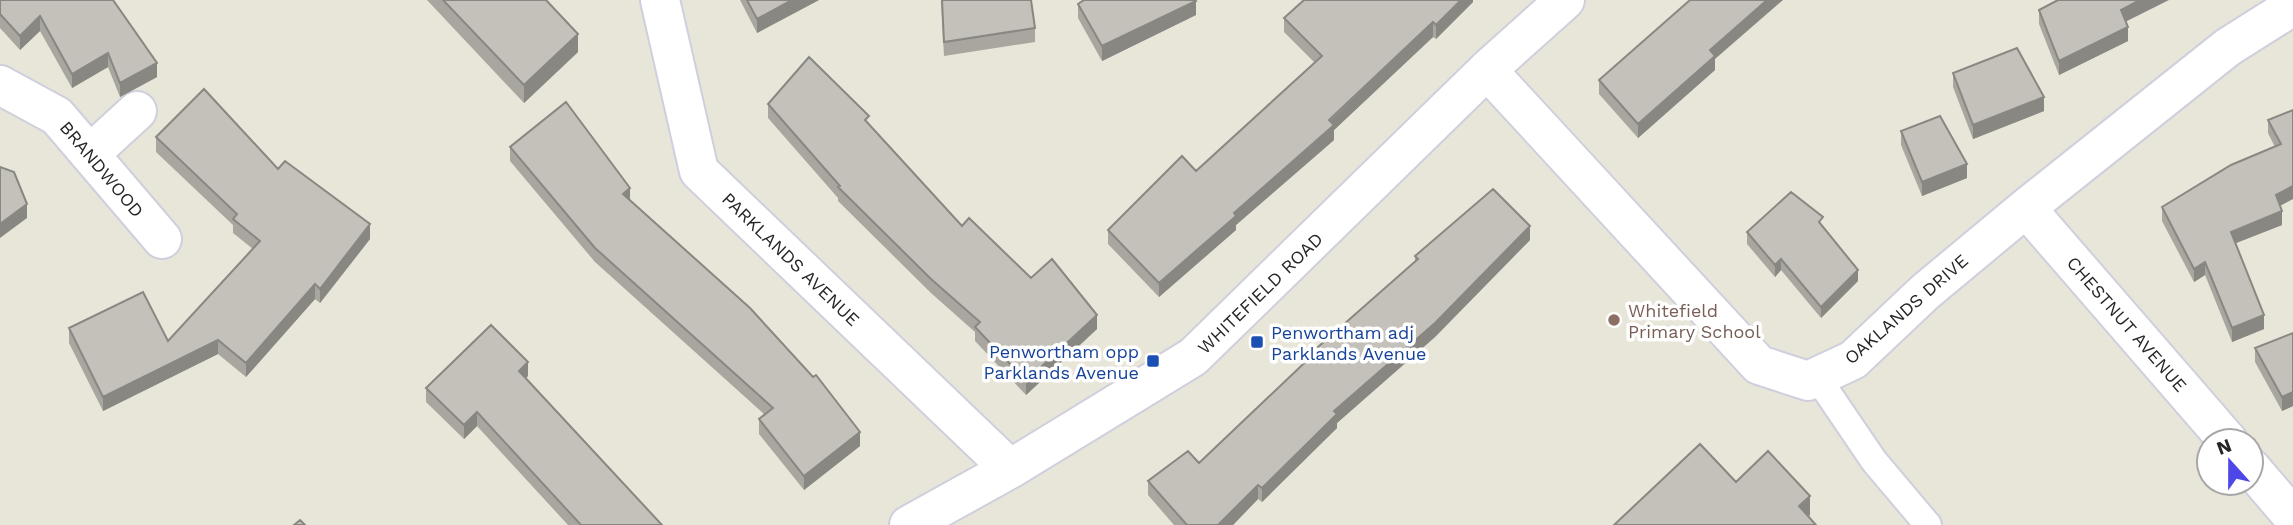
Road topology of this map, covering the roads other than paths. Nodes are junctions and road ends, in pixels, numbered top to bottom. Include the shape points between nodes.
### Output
1 (660, 0) edge
2 (1565, 0) edge
3 (2293, 6) edge
4 (1487, 70) junction
5 (0, 85) edge
6 (137, 111) dead end
7 (90, 154) junction
8 (2026, 208) junction
9 (162, 239) dead end
10 (1817, 377) junction
11 (2216, 427) edge
12 (1010, 469) junction
13 (2265, 484) edge
14 (2293, 517) edge
15 (909, 525) edge
16 (1928, 525) edge

1 - 12 street, PARKLANDS AVENUE via 699,171
2 - 4 street, WHITEFIELD ROAD
3 - 8 street, OAKLANDS DRIVE via 2228,47
4 - 10 street via 1759,365 1808,381
4 - 12 street, WHITEFIELD ROAD via 1193,358
5 - 7 street, BRANDWOOD via 57,116
6 - 7 street
7 - 9 street, BRANDWOOD
8 - 10 street, OAKLANDS DRIVE via 1925,292 1853,360
8 - 11 street, CHESTNUT AVENUE
10 - 16 lane via 1874,461
12 - 15 street, WHITEFIELD ROAD
13 - 14 street

